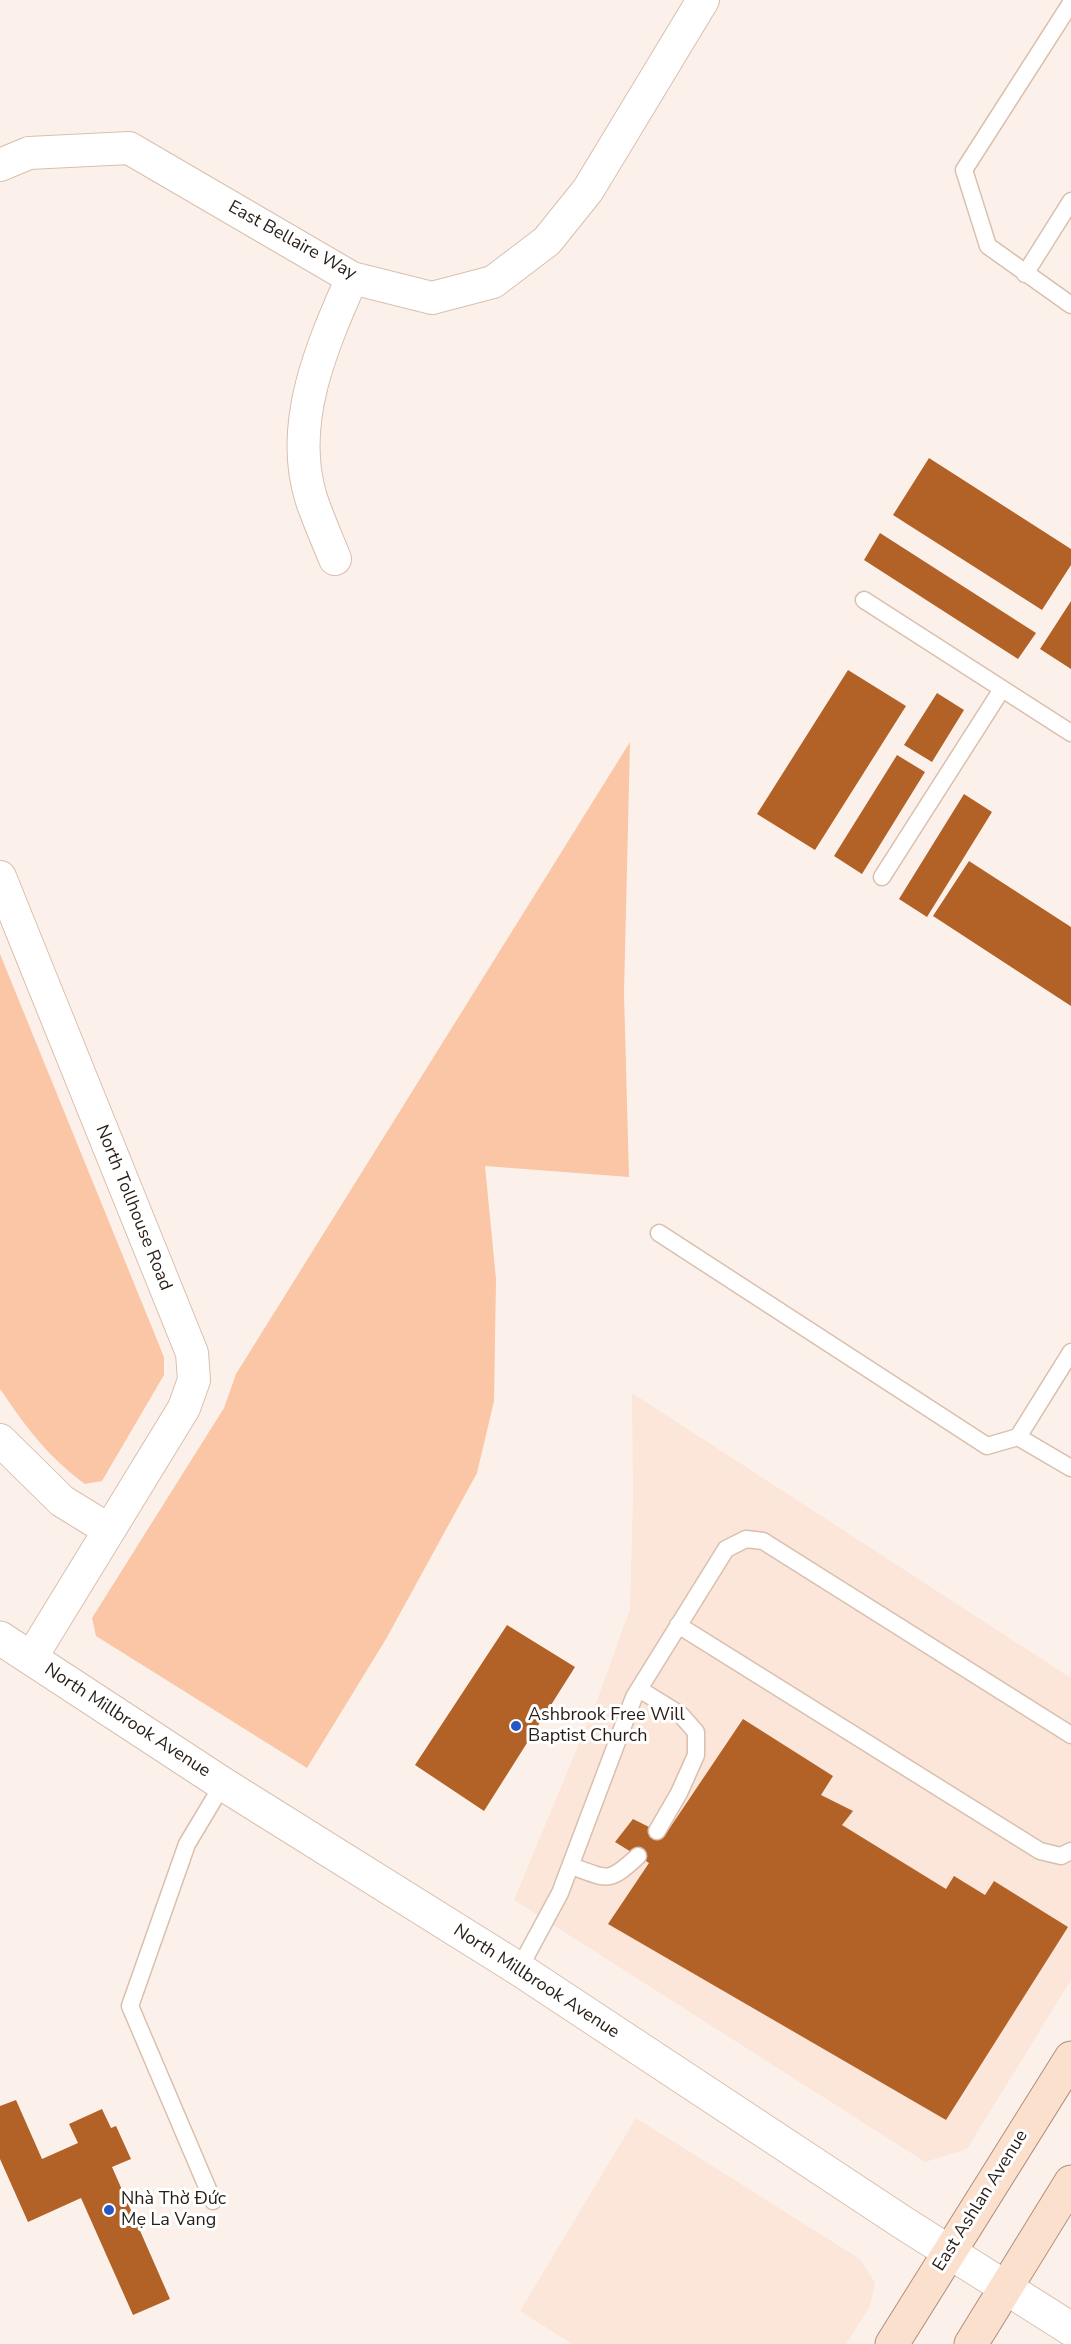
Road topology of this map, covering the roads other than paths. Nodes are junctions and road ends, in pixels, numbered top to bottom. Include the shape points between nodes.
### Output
1 (703, 0) edge
2 (1071, 3) edge
3 (0, 165) edge
4 (1071, 201) edge
5 (1025, 274) junction
6 (352, 278) junction
7 (1071, 305) edge
8 (335, 558) dead end
9 (864, 600) dead end
10 (1002, 689) junction
11 (1071, 733) edge
12 (0, 878) edge
13 (882, 878) dead end
14 (659, 1233) dead end
15 (1071, 1352) edge
16 (1018, 1437) junction
17 (0, 1440) edge
18 (1071, 1468) edge
19 (108, 1530) junction
20 (678, 1625) junction
21 (0, 1638) edge
22 (31, 1658) junction
23 (639, 1689) junction
24 (1071, 1735) edge
25 (223, 1784) junction
26 (657, 1831) dead end
27 (1071, 1851) edge
28 (638, 1856) dead end
29 (571, 1866) junction
30 (519, 1969) junction
31 (1071, 2058) edge
32 (1071, 2182) edge
33 (213, 2201) dead end
34 (949, 2253) junction
35 (1006, 2288) junction
36 (1071, 2329) edge
37 (892, 2344) edge
38 (971, 2344) edge

1 - 6 street, East Bellaire Way via 588,190 547,241 493,282 432,298
2 - 5 lane via 964,170 988,246
3 - 6 street, East Bellaire Way via 28,153 129,147
4 - 5 lane
5 - 7 lane
6 - 8 street via 332,323 307,399 303,452 311,497
9 - 10 lane
10 - 11 lane
10 - 13 lane
12 - 19 street, North Tollhouse Road via 192,1353 194,1380 184,1408
14 - 16 lane via 987,1446
15 - 16 lane
16 - 18 lane
17 - 19 street via 62,1501
19 - 22 street, North Tollhouse Road
20 - 23 lane
20 - 24 lane via 726,1549 746,1539 763,1541
20 - 27 lane via 1040,1851 1061,1856
21 - 22 street, North Millbrook Avenue
22 - 25 street, North Millbrook Avenue
23 - 26 lane via 681,1715 696,1732 696,1755
23 - 29 lane
25 - 30 street, North Millbrook Avenue
25 - 33 lane via 187,1844 130,2006
28 - 29 lane via 618,1875 602,1877
29 - 30 lane
30 - 34 street, North Millbrook Avenue
31 - 34 main road, East Ashlan Avenue
32 - 35 main road
34 - 35 street, North Millbrook Avenue
34 - 37 main road, East Ashlan Avenue
35 - 36 street, North Millbrook Avenue
35 - 38 main road

